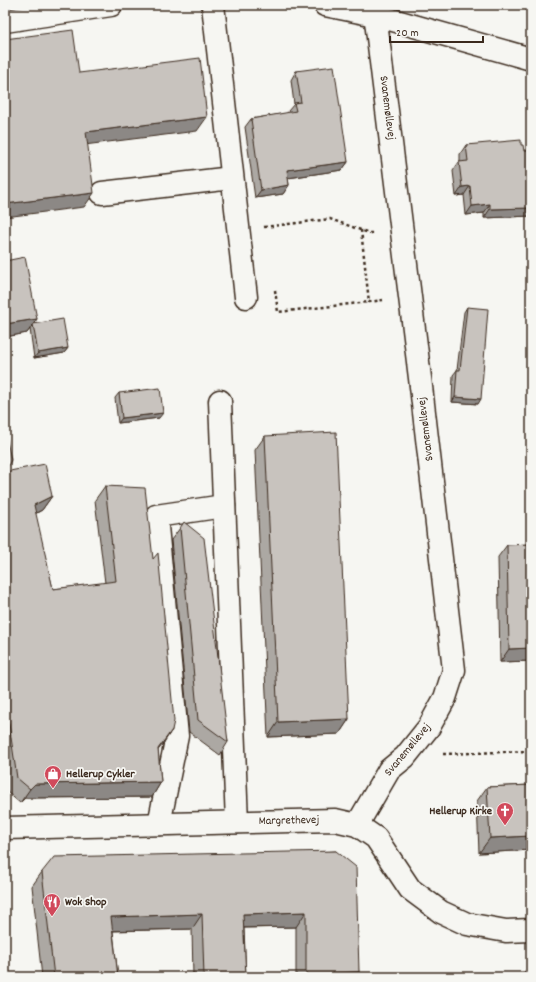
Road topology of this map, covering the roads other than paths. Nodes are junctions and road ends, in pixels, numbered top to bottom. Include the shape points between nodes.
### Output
1 (110, 5) edge
2 (213, 5) edge
3 (325, 5) edge
4 (375, 10) edge
5 (5, 21) edge
6 (531, 60) edge
7 (232, 178) junction
8 (102, 194) dead end
9 (246, 297) dead end
10 (220, 401) dead end
11 (224, 506) junction
12 (237, 822) junction
13 (159, 824) junction
14 (358, 825) junction
15 (5, 828) edge
16 (531, 930) edge

1 - 5 street
2 - 7 street
3 - 4 street
4 - 6 street
4 - 14 street, Svanemøllevej via 454,670 445,698 432,721 405,757 389,770
7 - 8 street
7 - 9 street
10 - 11 street
11 - 12 street
11 - 13 street via 156,516 178,736
12 - 13 street, Margrethevej
12 - 14 street, Margrethevej via 334,820
13 - 15 street, Margrethevej
14 - 16 street, Margrethevej via 376,838 410,889 441,912 467,924 506,931

